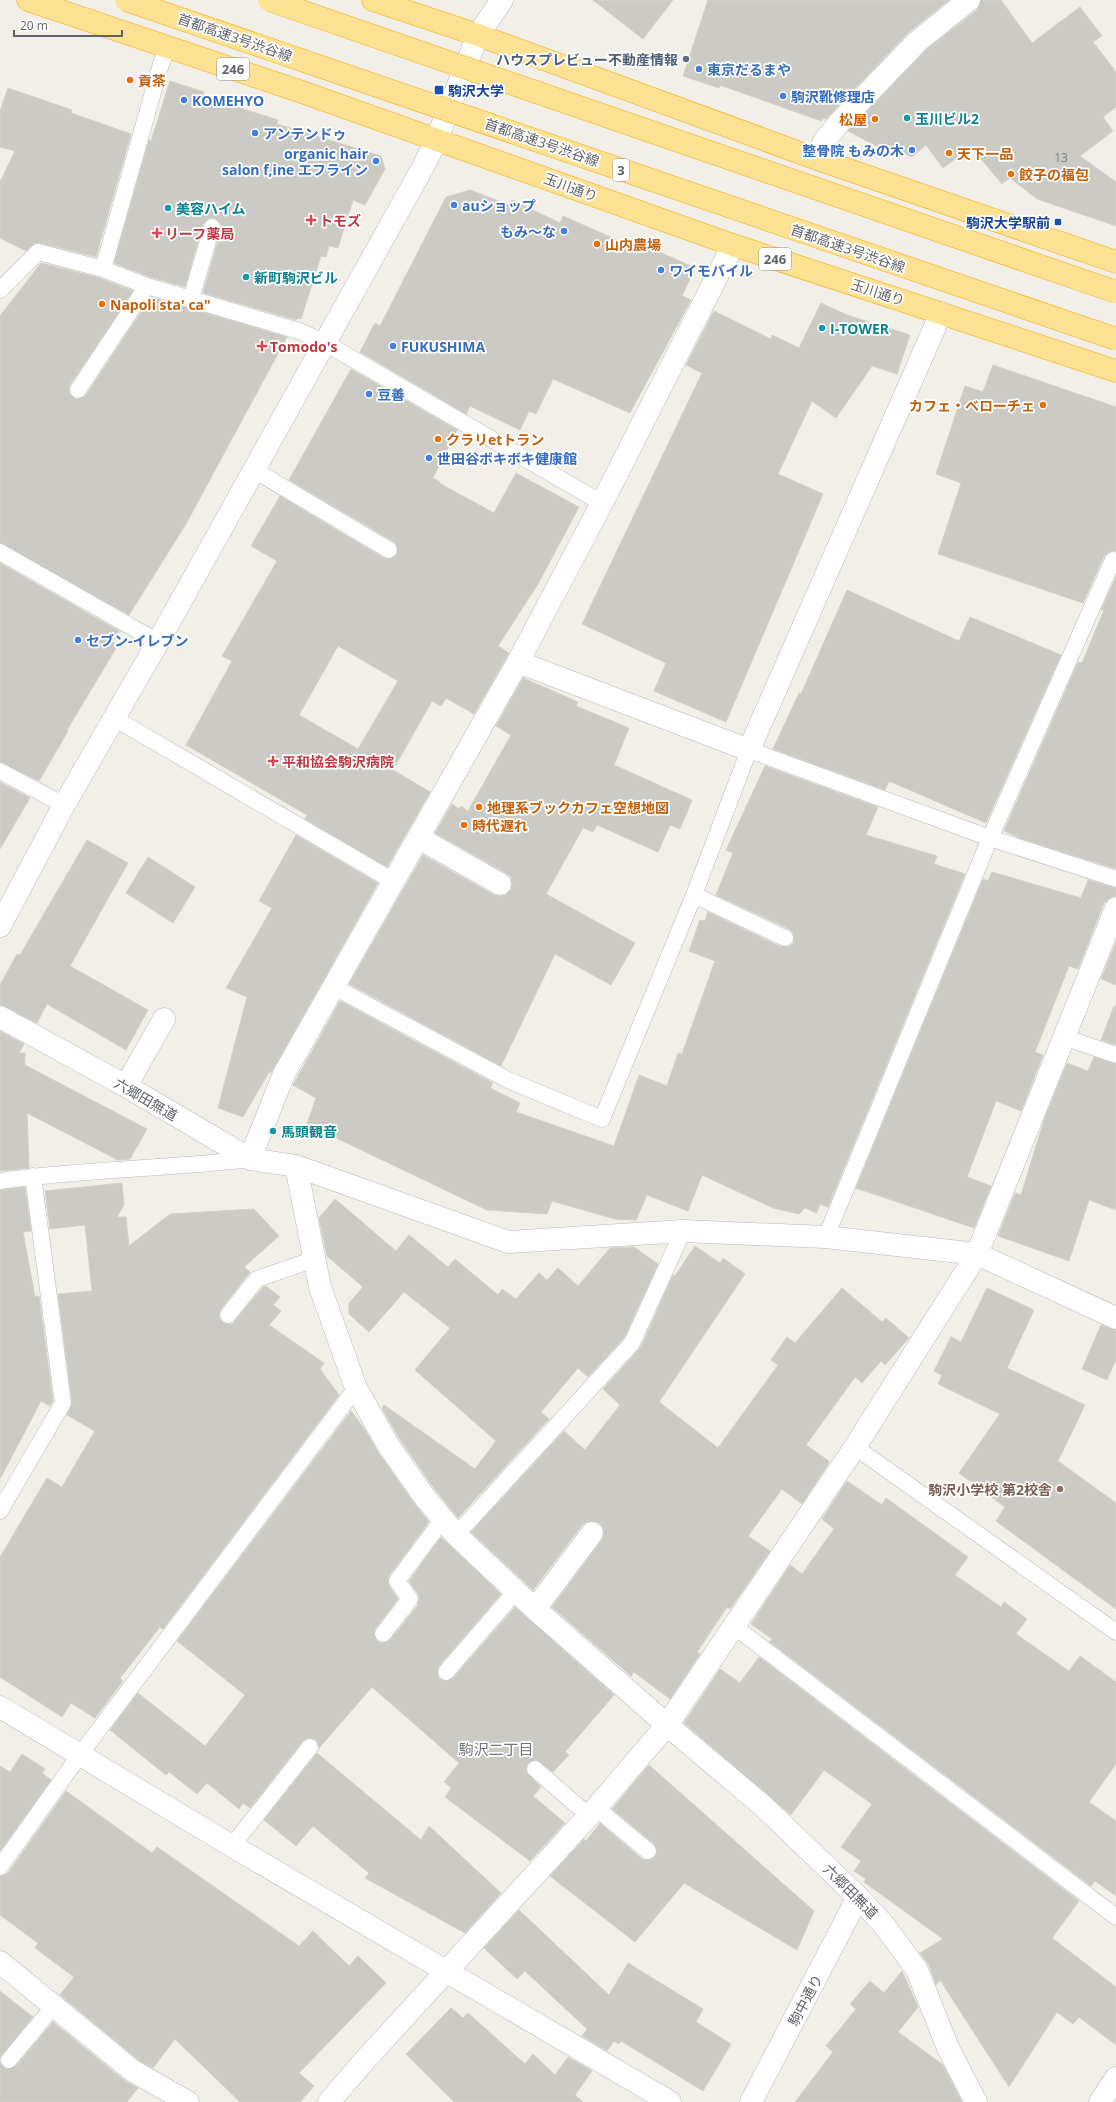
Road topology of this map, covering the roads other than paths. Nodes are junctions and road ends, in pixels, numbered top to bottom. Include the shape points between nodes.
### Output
1 (28, 0) edge
2 (126, 0) edge
3 (269, 0) edge
4 (373, 0) edge
5 (502, 0) edge
6 (969, 0) edge
7 (478, 35) junction
8 (168, 46) junction
9 (436, 141) junction
10 (817, 159) junction
11 (212, 227) dead end
12 (733, 245) junction
13 (1116, 262) edge
14 (103, 269) junction
15 (147, 286) junction
16 (0, 290) edge
17 (1116, 292) edge
18 (191, 300) junction
19 (941, 313) junction
20 (1116, 339) edge
21 (325, 343) junction
22 (1116, 371) edge
23 (78, 390) dead end
24 (254, 470) junction
25 (602, 503) junction
26 (389, 550) dead end
27 (0, 552) edge
28 (1116, 561) edge
29 (158, 642) junction
30 (518, 662) junction
31 (114, 718) junction
32 (749, 750) junction
33 (0, 771) edge
34 (64, 805) junction
35 (419, 838) junction
36 (990, 838) junction
37 (1116, 879) edge
38 (395, 882) junction
39 (500, 884) dead end
40 (694, 895) junction
41 (1116, 908) edge
42 (0, 926) edge
43 (784, 938) dead end
44 (334, 987) junction
45 (0, 1017) edge
46 (164, 1019) dead end
47 (1063, 1037) junction
48 (1116, 1055) edge
49 (126, 1086) junction
50 (250, 1159) junction
51 (296, 1166) junction
52 (33, 1176) junction
53 (0, 1181) edge
54 (683, 1231) junction
55 (826, 1237) junction
56 (977, 1254) junction
57 (314, 1259) junction
58 (228, 1315) dead end
59 (1116, 1318) edge
60 (356, 1388) junction
61 (855, 1447) junction
62 (0, 1511) edge
63 (450, 1527) junction
64 (592, 1533) dead end
65 (516, 1591) junction
66 (536, 1609) junction
67 (734, 1627) junction
68 (1116, 1632) edge
69 (383, 1634) dead end
70 (446, 1672) dead end
71 (0, 1707) edge
72 (667, 1725) junction
73 (310, 1748) dead end
74 (79, 1756) junction
75 (535, 1769) dead end
76 (592, 1812) junction
77 (232, 1846) junction
78 (648, 1851) dead end
79 (0, 1867) edge
80 (858, 1897) junction
81 (1116, 1917) edge
82 (0, 1962) edge
83 (446, 1971) junction
84 (54, 2006) junction
85 (9, 2060) dead end
86 (1116, 2078) edge
87 (188, 2102) edge
88 (329, 2102) edge
89 (670, 2102) edge
90 (751, 2102) edge
91 (976, 2102) edge
92 (1100, 2102) edge

1 - 8 highway, 玉川通り / 246
2 - 20 highway, 首都高速3号渋谷線 / 3, bridge
3 - 17 highway, bridge
4 - 7 highway
5 - 7 street
6 - 10 street via 918,41 844,118 824,141
7 - 9 street
7 - 10 highway
8 - 9 highway, 玉川通り / 246
8 - 14 lane
9 - 12 highway, 玉川通り / 246 via 523,169
9 - 21 street
10 - 13 highway
11 - 18 lane
12 - 19 highway, 玉川通り / 246
12 - 25 street
14 - 15 lane
14 - 16 lane via 38,252
15 - 18 lane
15 - 23 lane
18 - 21 lane via 302,332
19 - 22 highway, 玉川通り / 246
19 - 32 street
21 - 24 street
21 - 25 lane
24 - 26 lane
24 - 29 street
25 - 30 street
27 - 29 lane
28 - 36 lane via 1112,560
29 - 31 street
30 - 32 street
30 - 35 street
31 - 34 street
31 - 38 lane
32 - 36 lane
32 - 40 lane
33 - 34 lane
34 - 42 street
35 - 38 street
35 - 39 street
36 - 37 lane
36 - 55 lane
38 - 44 street
40 - 43 lane
40 - 44 lane via 602,1119 508,1080
41 - 47 street
44 - 50 street via 284,1074
45 - 49 street, 六郷田無道
46 - 49 street
47 - 48 lane
47 - 56 street
49 - 50 street, 六郷田無道
50 - 51 street, 六郷田無道
50 - 52 lane via 204,1165
51 - 54 street, 六郷田無道 via 508,1242
51 - 57 street, 六郷田無道
52 - 53 lane
52 - 62 lane via 63,1404
54 - 55 street, 六郷田無道
54 - 63 lane via 632,1343
55 - 56 street, 六郷田無道
56 - 59 street, 六郷田無道
56 - 61 street
57 - 58 lane via 257,1279
57 - 60 street, 六郷田無道 via 320,1287
60 - 63 street, 六郷田無道 via 388,1445
60 - 74 lane
61 - 67 street
61 - 68 lane
63 - 65 street, 六郷田無道
63 - 69 lane via 397,1581 410,1599
64 - 66 street
65 - 66 street, 六郷田無道
65 - 70 lane
66 - 72 street, 六郷田無道
67 - 72 street
67 - 81 lane
71 - 74 street
72 - 76 street
72 - 80 street, 六郷田無道 via 762,1804
73 - 77 lane
74 - 77 street
74 - 79 lane
75 - 76 lane
76 - 78 lane
76 - 83 street
77 - 83 street
80 - 90 street, 駒中通り
80 - 91 street, 六郷田無道 via 884,1925 917,1970 948,2048
82 - 84 street
83 - 88 street
83 - 89 street
84 - 85 lane
84 - 87 street via 133,2071
86 - 92 street

